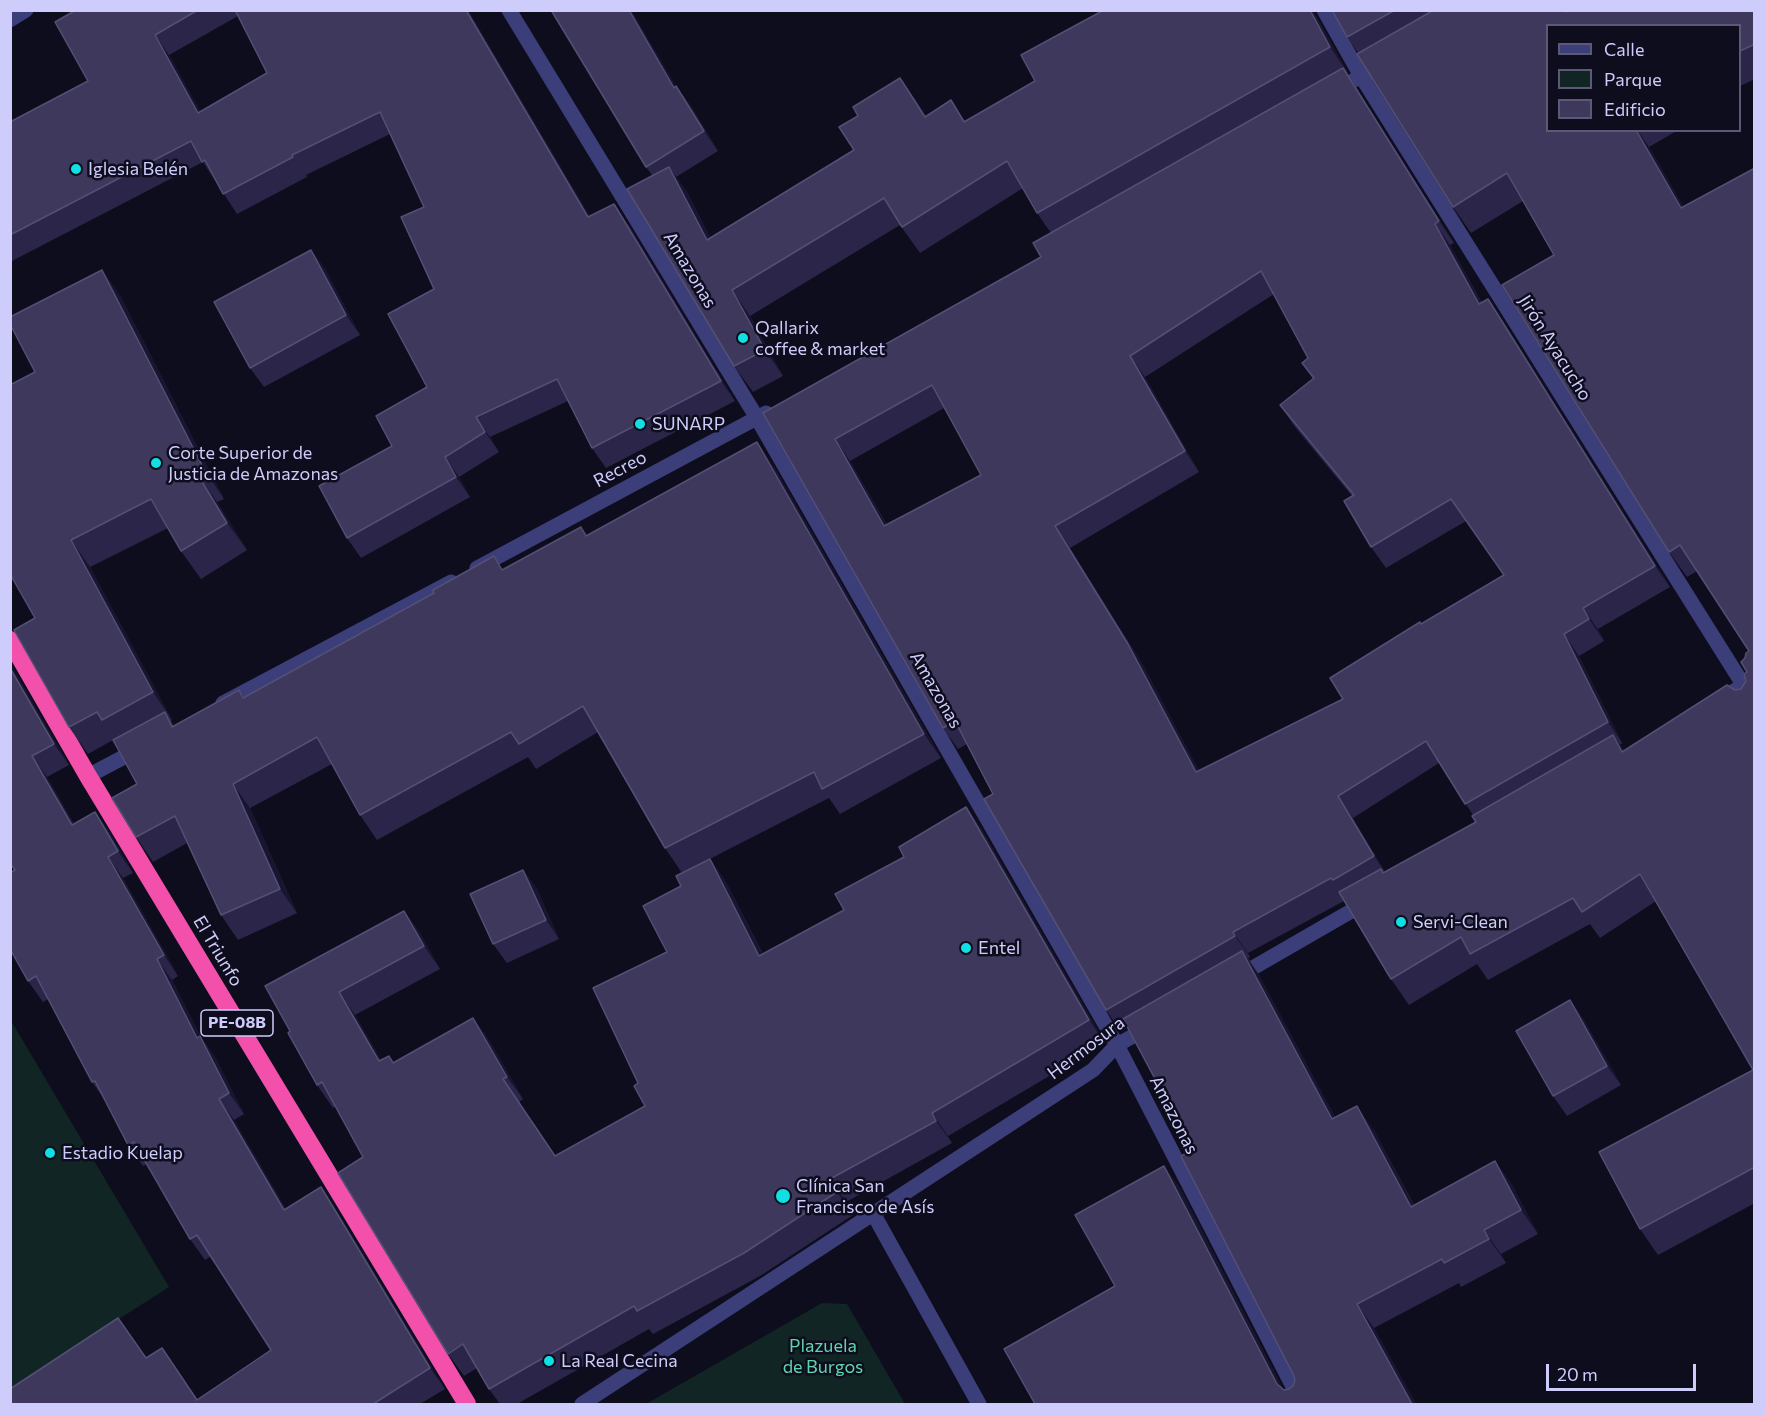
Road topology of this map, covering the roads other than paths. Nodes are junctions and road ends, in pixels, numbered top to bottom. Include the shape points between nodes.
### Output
1 (26, 10) edge
2 (509, 10) edge
3 (1324, 10) edge
4 (10, 21) edge
5 (1400, 54) edge
6 (1361, 76) junction
7 (1319, 100) edge
8 (778, 406) edge
9 (757, 418) junction
10 (10, 640) edge
11 (1749, 682) edge
12 (1713, 704) edge
13 (1755, 706) edge
14 (213, 709) edge
15 (150, 742) edge
16 (88, 776) junction
17 (1384, 892) edge
18 (1220, 987) edge
19 (1168, 1016) edge
20 (1117, 1046) junction
21 (874, 1215) junction
22 (466, 1403) edge
23 (582, 1404) edge
24 (979, 1404) edge
25 (1302, 1404) edge

1 - 4 street
2 - 9 street, Amazonas
3 - 6 street, Jirón Ayacucho
5 - 6 street
6 - 7 street
6 - 11 street, Jirón Ayacucho
8 - 9 street, Recreo
9 - 14 street, Recreo
9 - 20 street, Amazonas
10 - 16 highway, El Triunfo / PE-08B
11 - 12 street
11 - 13 street, Jirón Ayacucho
15 - 16 street
16 - 22 highway, El Triunfo / PE-08B
17 - 18 street
19 - 20 street, Hermosura
20 - 21 street, Hermosura via 1093,1070
20 - 25 street, Amazonas
21 - 23 street, Hermosura
21 - 24 street

